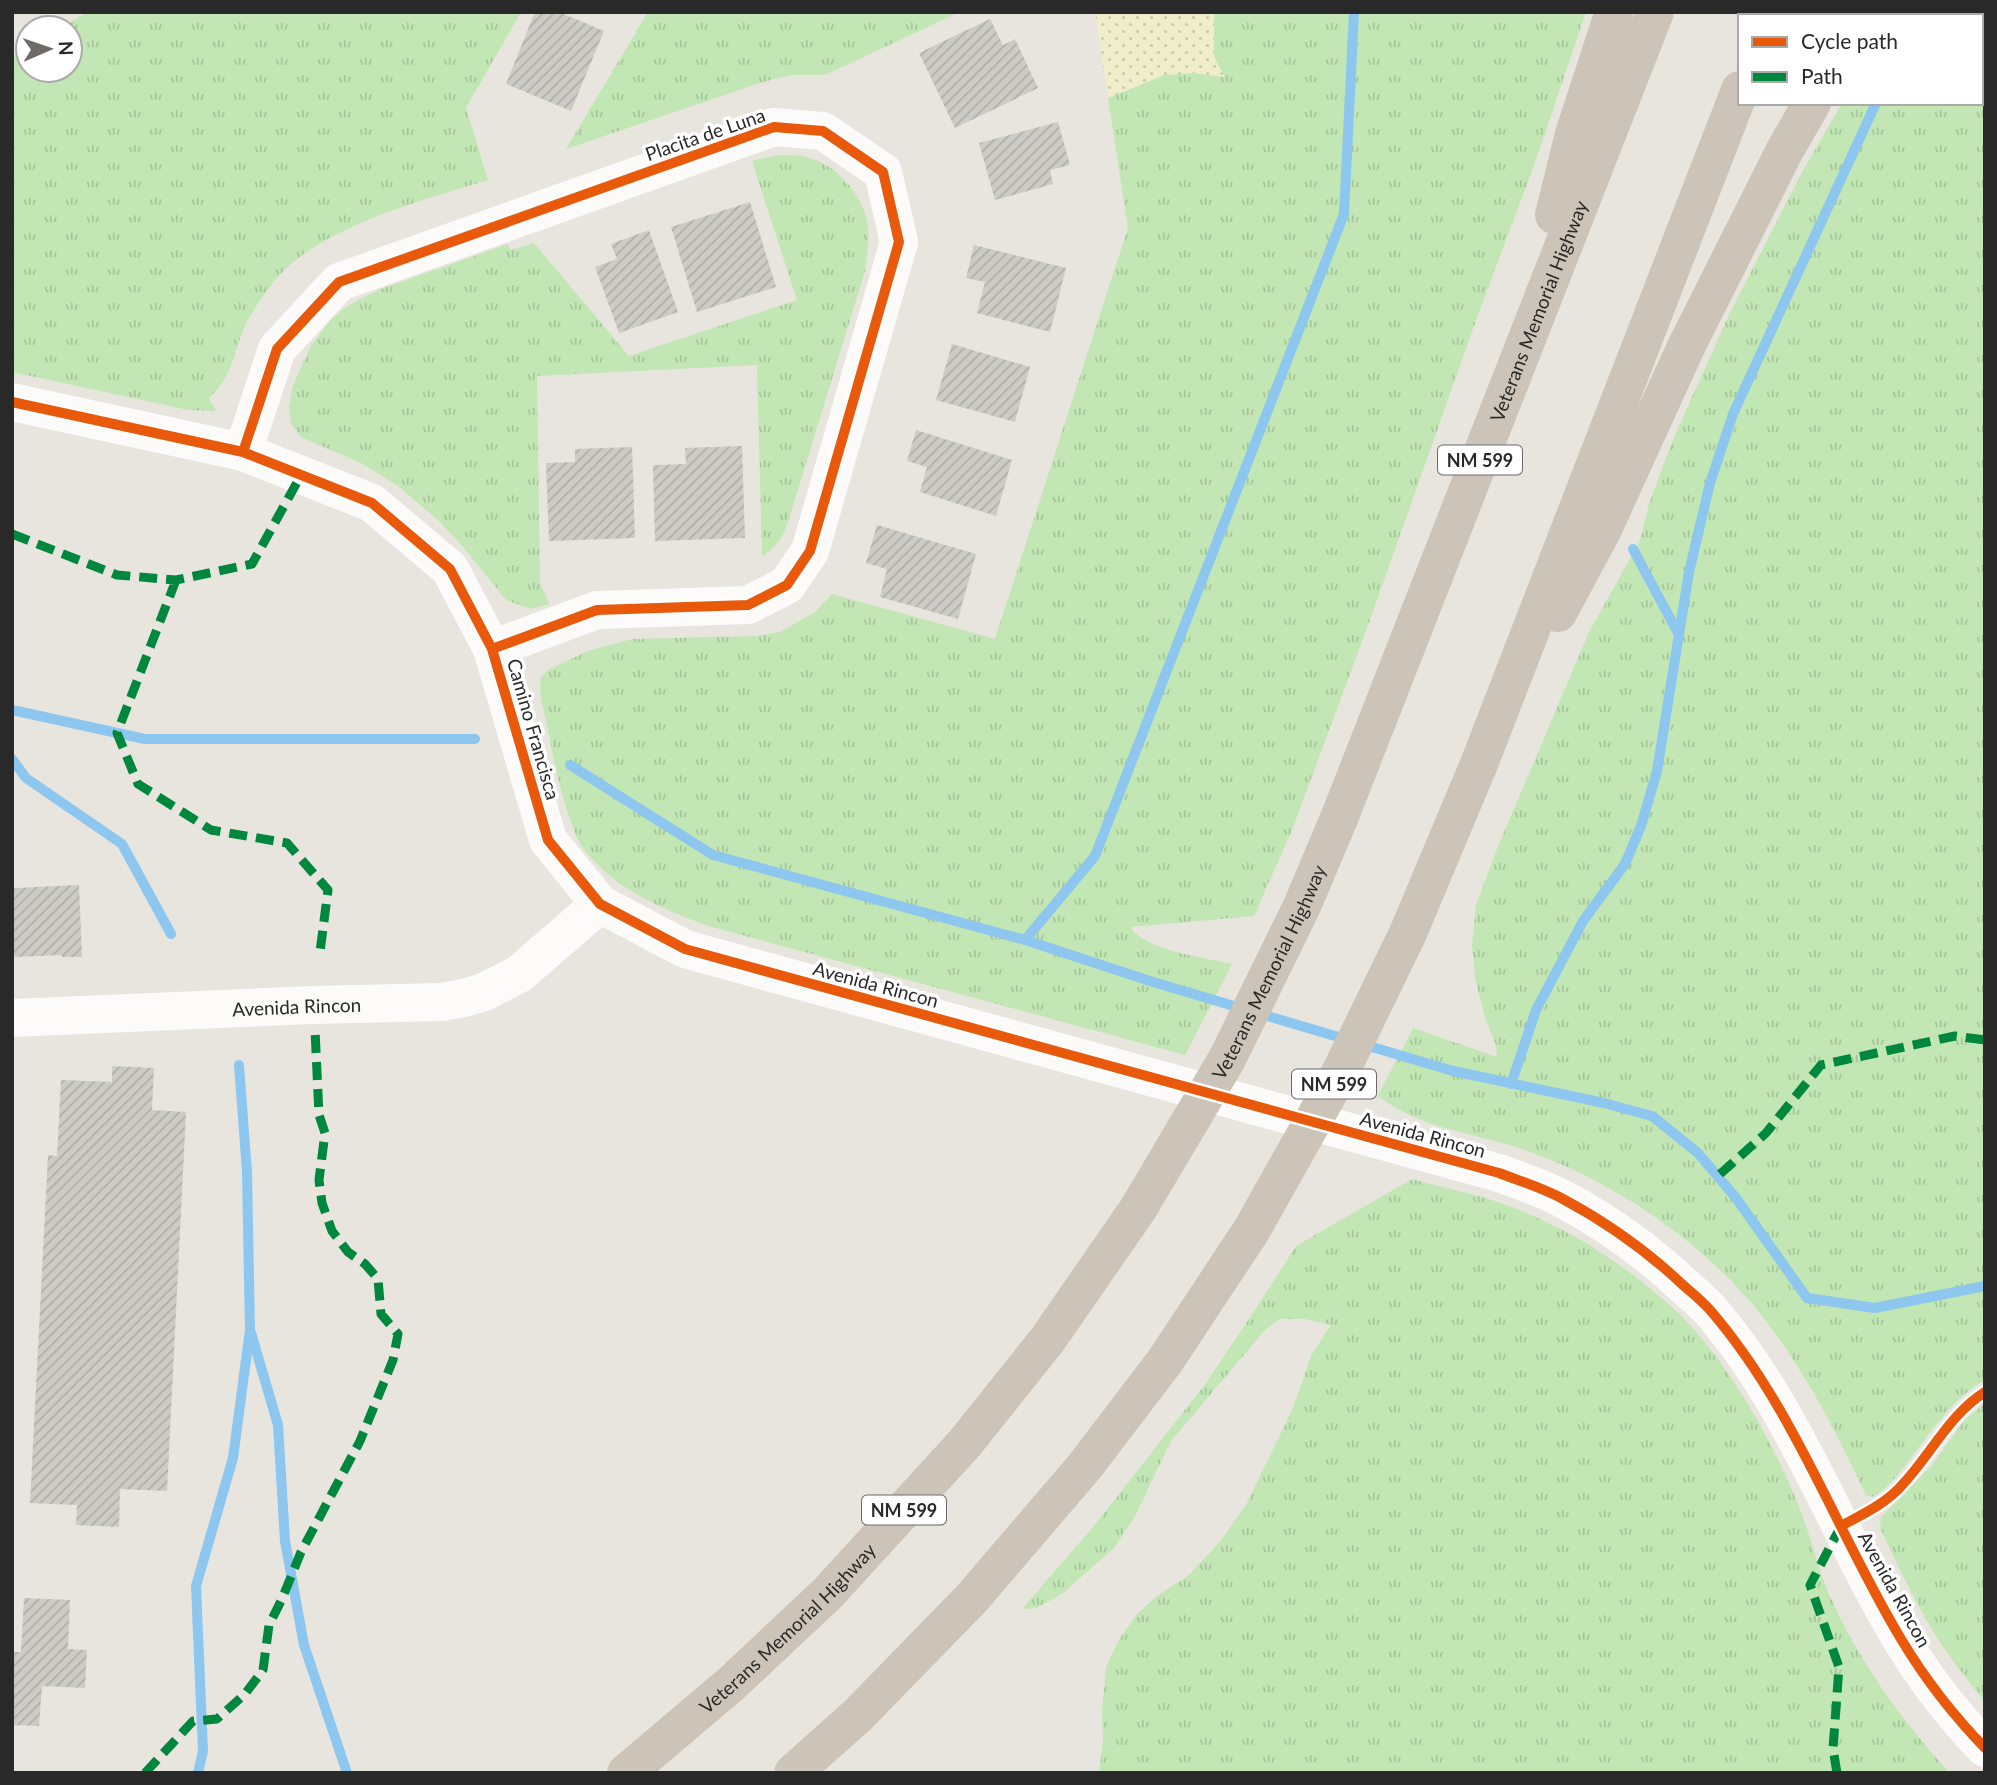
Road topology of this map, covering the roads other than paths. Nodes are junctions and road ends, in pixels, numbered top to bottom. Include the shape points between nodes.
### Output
1 (1614, 12) edge
2 (1655, 12) edge
3 (1738, 95) edge
4 (1811, 105) edge
5 (1512, 380) junction
6 (12, 402) edge
7 (243, 452) junction
8 (492, 649) junction
9 (1479, 764) junction
10 (600, 904) junction
11 (12, 1018) edge
12 (1985, 1748) edge
13 (626, 1773) edge
14 (793, 1773) edge

1 - 5 highway via 1574,134
2 - 5 highway, Veterans Memorial Highway / NM 599
3 - 9 highway, NM 599
4 - 9 highway via 1686,347 1603,529
5 - 13 highway, Veterans Memorial Highway / NM 599 via 1302,906 1227,1059 1138,1209 1048,1339 956,1453 828,1593 732,1684
6 - 7 street, Camino Francisca
7 - 8 street, Camino Francisca via 372,503 450,569
7 - 8 street, Placita de Luna via 277,349 339,282 774,127 823,131 883,172 899,242 810,551 787,585 748,605 597,610
8 - 10 street, Camino Francisca via 548,840
9 - 14 highway, NM 599 via 1408,933 1340,1073 1251,1231 1165,1361 1085,1466 972,1598 858,1715
10 - 11 street, Avenida Rincon via 519,974 464,998
10 - 12 street, Avenida Rincon via 685,949 1499,1173 1598,1219 1673,1276 1709,1309 1738,1346 1802,1448 1901,1639 1934,1689

